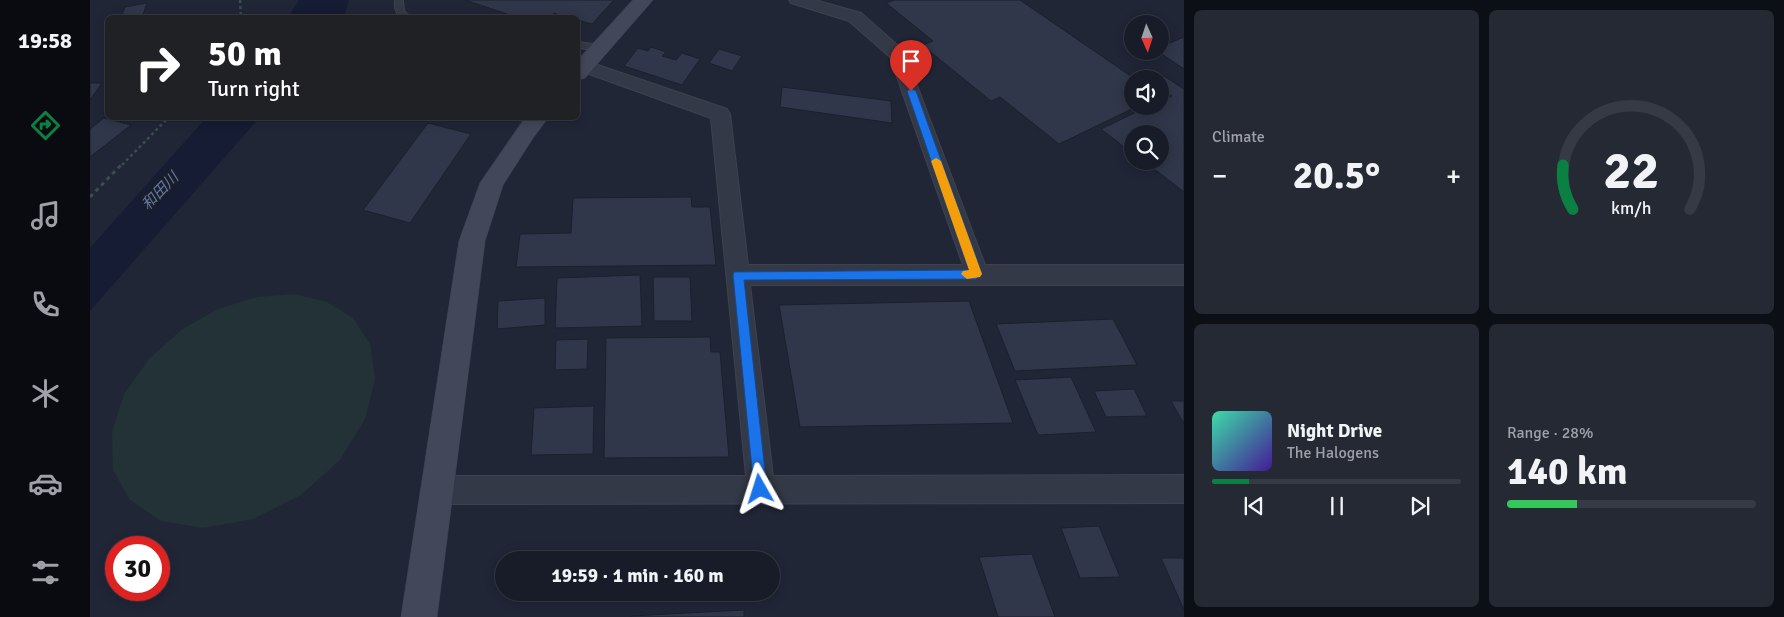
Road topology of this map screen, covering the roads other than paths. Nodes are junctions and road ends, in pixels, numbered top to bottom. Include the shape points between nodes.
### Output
1 (399, 0) edge
2 (643, 0) edge
3 (797, 0) edge
4 (403, 15) edge
5 (580, 45) edge
6 (601, 48) junction
7 (580, 69) edge
8 (535, 120) edge
9 (976, 274) junction
10 (738, 275) junction
11 (1184, 275) edge
12 (760, 489) junction
13 (1184, 489) edge
14 (436, 490) junction
15 (418, 617) edge

1 - 4 lane via 398,7
2 - 6 street
3 - 9 street via 855,17 898,55
5 - 6 lane
6 - 7 street
7 - 10 street via 720,114
8 - 14 street via 492,183 472,241
9 - 10 street
9 - 11 street
10 - 12 street
12 - 13 street
12 - 14 street
14 - 15 street

